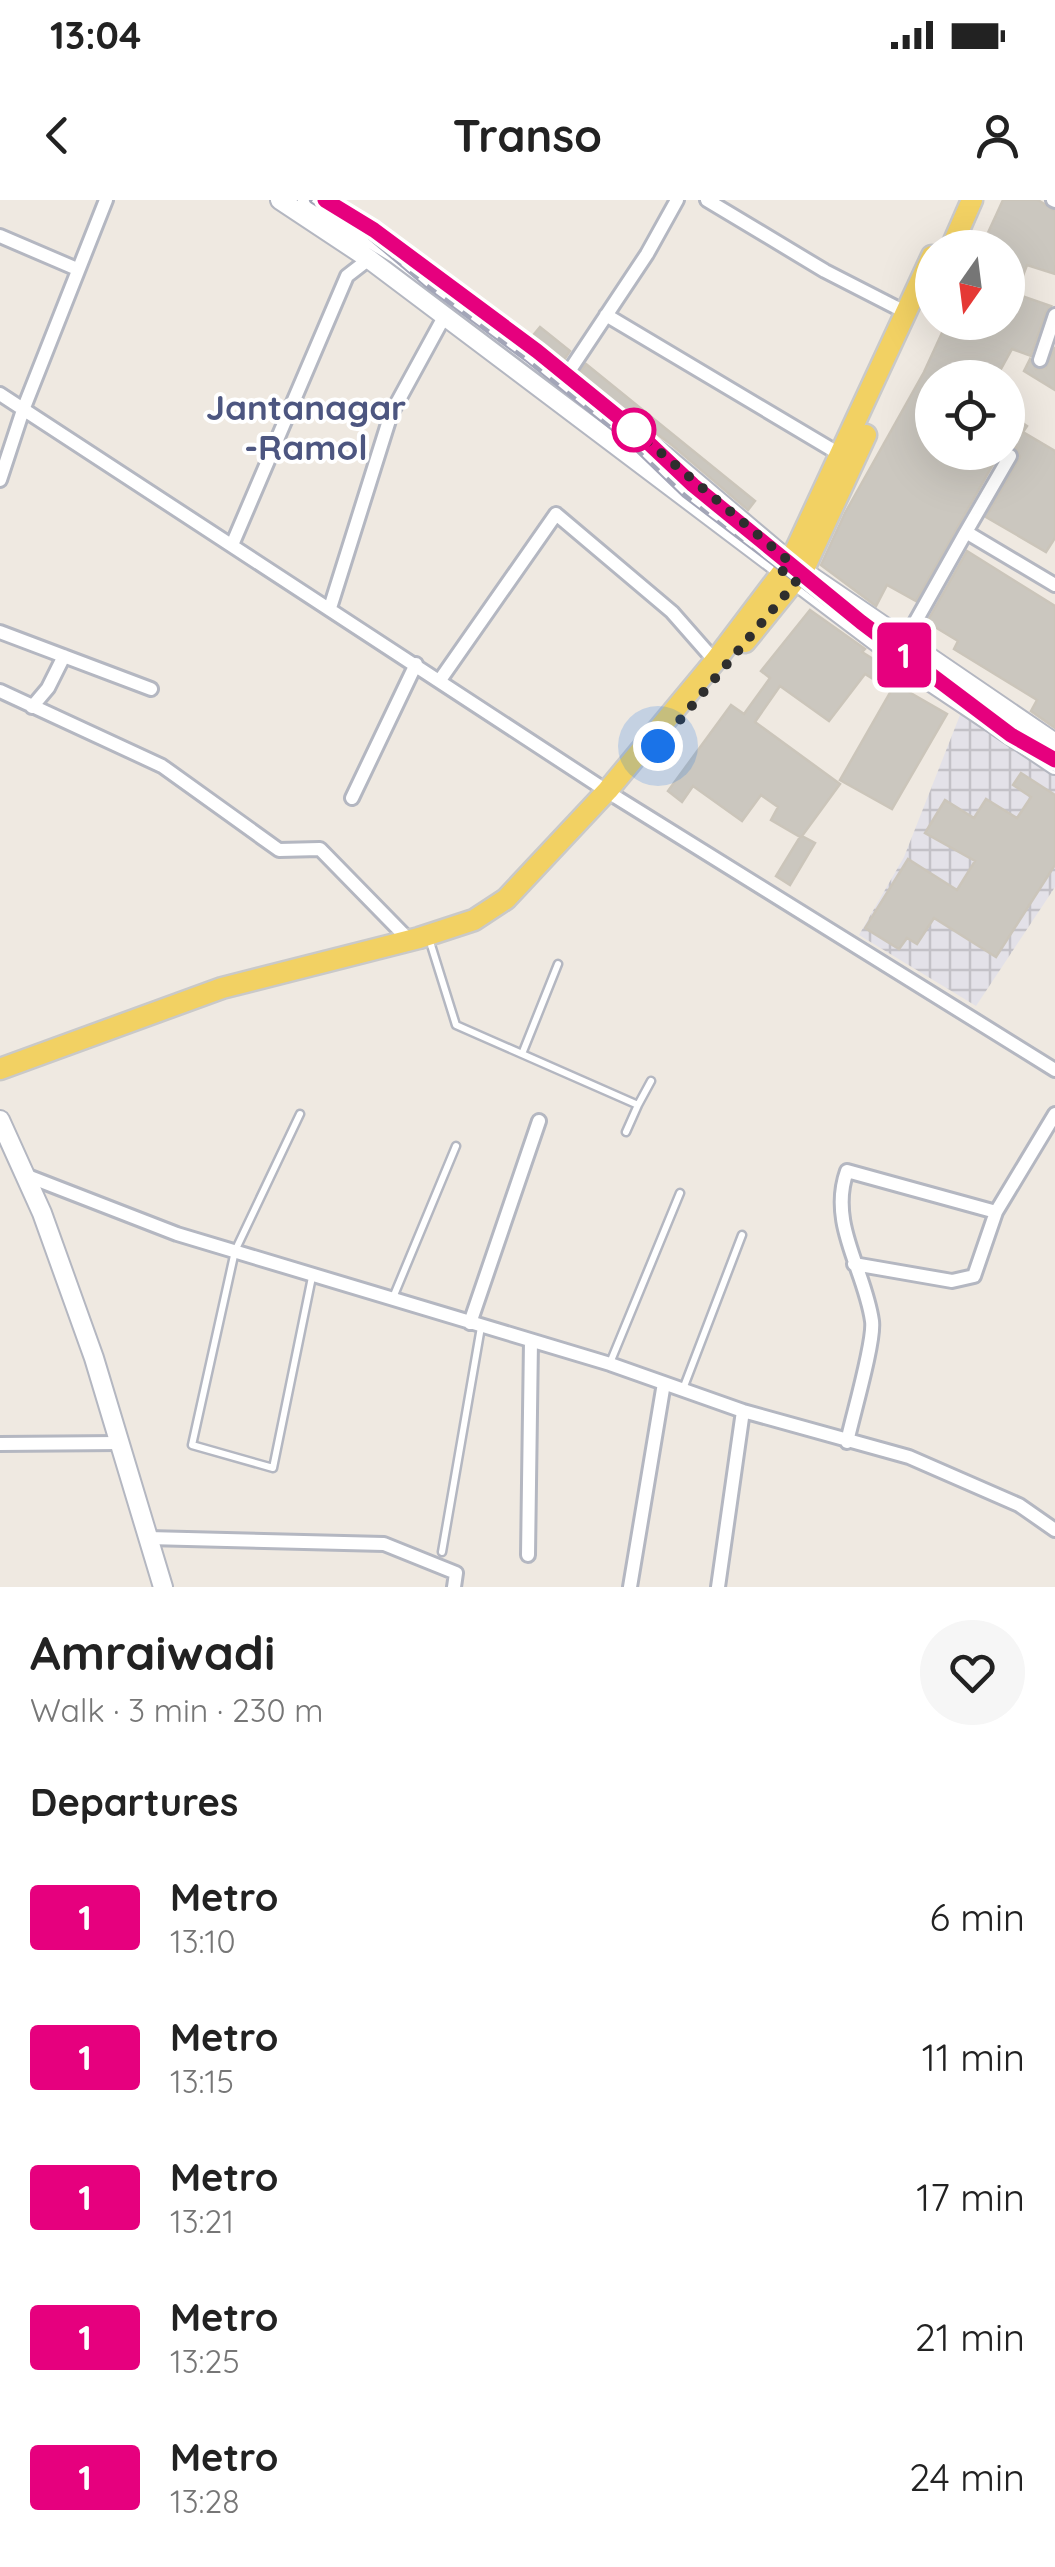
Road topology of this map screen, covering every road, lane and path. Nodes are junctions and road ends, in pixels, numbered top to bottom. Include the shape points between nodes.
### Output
1 (106, 200) edge
2 (280, 200) edge
3 (677, 200) edge
4 (706, 200) edge
5 (958, 200) edge
6 (972, 200) edge
7 (315, 202) edge
8 (944, 230) edge
9 (958, 230) edge
10 (0, 236) edge
11 (369, 259) junction
12 (77, 268) junction
13 (915, 295) edge
14 (907, 314) junction
15 (606, 316) junction
16 (1055, 316) edge
17 (444, 317) junction
18 (915, 323) edge
19 (1040, 360) dead end
20 (564, 379) junction
21 (0, 394) edge
22 (23, 410) junction
23 (841, 456) junction
24 (1002, 470) edge
25 (0, 480) edge
26 (966, 532) junction
27 (232, 546) junction
28 (793, 571) junction
29 (1055, 585) edge
30 (330, 608) junction
31 (912, 628) dead end
32 (0, 632) edge
33 (64, 656) junction
34 (715, 662) junction
35 (416, 664) junction
36 (440, 680) junction
37 (151, 689) dead end
38 (0, 691) edge
39 (32, 707) junction
40 (1055, 744) edge
41 (1055, 764) edge
42 (612, 794) junction
43 (352, 798) dead end
44 (409, 940) junction
45 (431, 945) junction
46 (558, 964) dead end
47 (522, 1054) junction
48 (0, 1069) edge
49 (1055, 1070) edge
50 (0, 1080) edge
51 (650, 1081) dead end
52 (638, 1105) junction
53 (300, 1114) dead end
54 (1055, 1114) edge
55 (0, 1120) edge
56 (539, 1121) dead end
57 (626, 1132) dead end
58 (456, 1146) dead end
59 (25, 1175) junction
60 (680, 1194) dead end
61 (996, 1212) junction
62 (742, 1235) dead end
63 (234, 1251) junction
64 (854, 1264) junction
65 (313, 1276) junction
66 (392, 1301) junction
67 (475, 1325) junction
68 (531, 1342) junction
69 (610, 1364) junction
70 (664, 1383) junction
71 (683, 1390) junction
72 (742, 1411) junction
73 (847, 1442) junction
74 (119, 1443) junction
75 (0, 1444) edge
76 (1055, 1530) edge
77 (148, 1538) junction
78 (442, 1552) dead end
79 (528, 1555) dead end
80 (164, 1587) edge
81 (454, 1587) edge
82 (630, 1587) edge
83 (718, 1587) edge

1 - 12 street
2 - 11 main road
3 - 15 street
4 - 14 street
5 - 8 main road
6 - 9 main road
7 - 20 main road
10 - 12 street
11 - 17 main road
11 - 27 street via 348,276
12 - 22 street
13 - 14 main road
14 - 23 main road
15 - 20 street
15 - 23 street
16 - 19 street
17 - 28 main road
17 - 30 street via 391,414
18 - 28 main road
20 - 28 main road via 665,456
21 - 22 street
22 - 25 street
22 - 27 street
23 - 28 main road
24 - 26 street
26 - 29 street
26 - 31 street
27 - 30 street
28 - 34 main road
28 - 40 main road
28 - 41 main road via 922,676
28 - 42 main road
30 - 35 street
32 - 33 street
33 - 37 street
33 - 39 street
34 - 36 street via 672,612 556,514
34 - 42 main road
35 - 36 street
35 - 43 street
36 - 42 street
38 - 39 street
39 - 44 street via 162,766 279,850 320,848
42 - 44 main road via 506,898 474,920
42 - 45 main road via 513,906 478,930
42 - 49 street
44 - 48 main road via 222,988
45 - 47 lane via 456,1025
45 - 50 main road via 225,998
46 - 47 lane
47 - 52 lane
51 - 52 lane
52 - 57 lane
53 - 63 lane
54 - 61 street
55 - 59 main road
56 - 67 street
58 - 66 lane
59 - 63 street
59 - 74 main road
60 - 69 lane
61 - 64 street via 974,1276 952,1281
61 - 64 street via 846,1171 840,1190
62 - 71 lane
63 - 65 street
63 - 65 lane via 192,1445 273,1468
64 - 73 street via 873,1324
65 - 66 street
66 - 67 street
67 - 68 street
67 - 78 lane
68 - 69 street
68 - 79 street
69 - 70 street
70 - 71 street
70 - 82 street
71 - 72 street
72 - 73 street
72 - 83 street
73 - 76 street via 909,1458 1019,1506
74 - 75 street
74 - 77 main road
77 - 80 main road
77 - 81 street via 384,1544 456,1573

